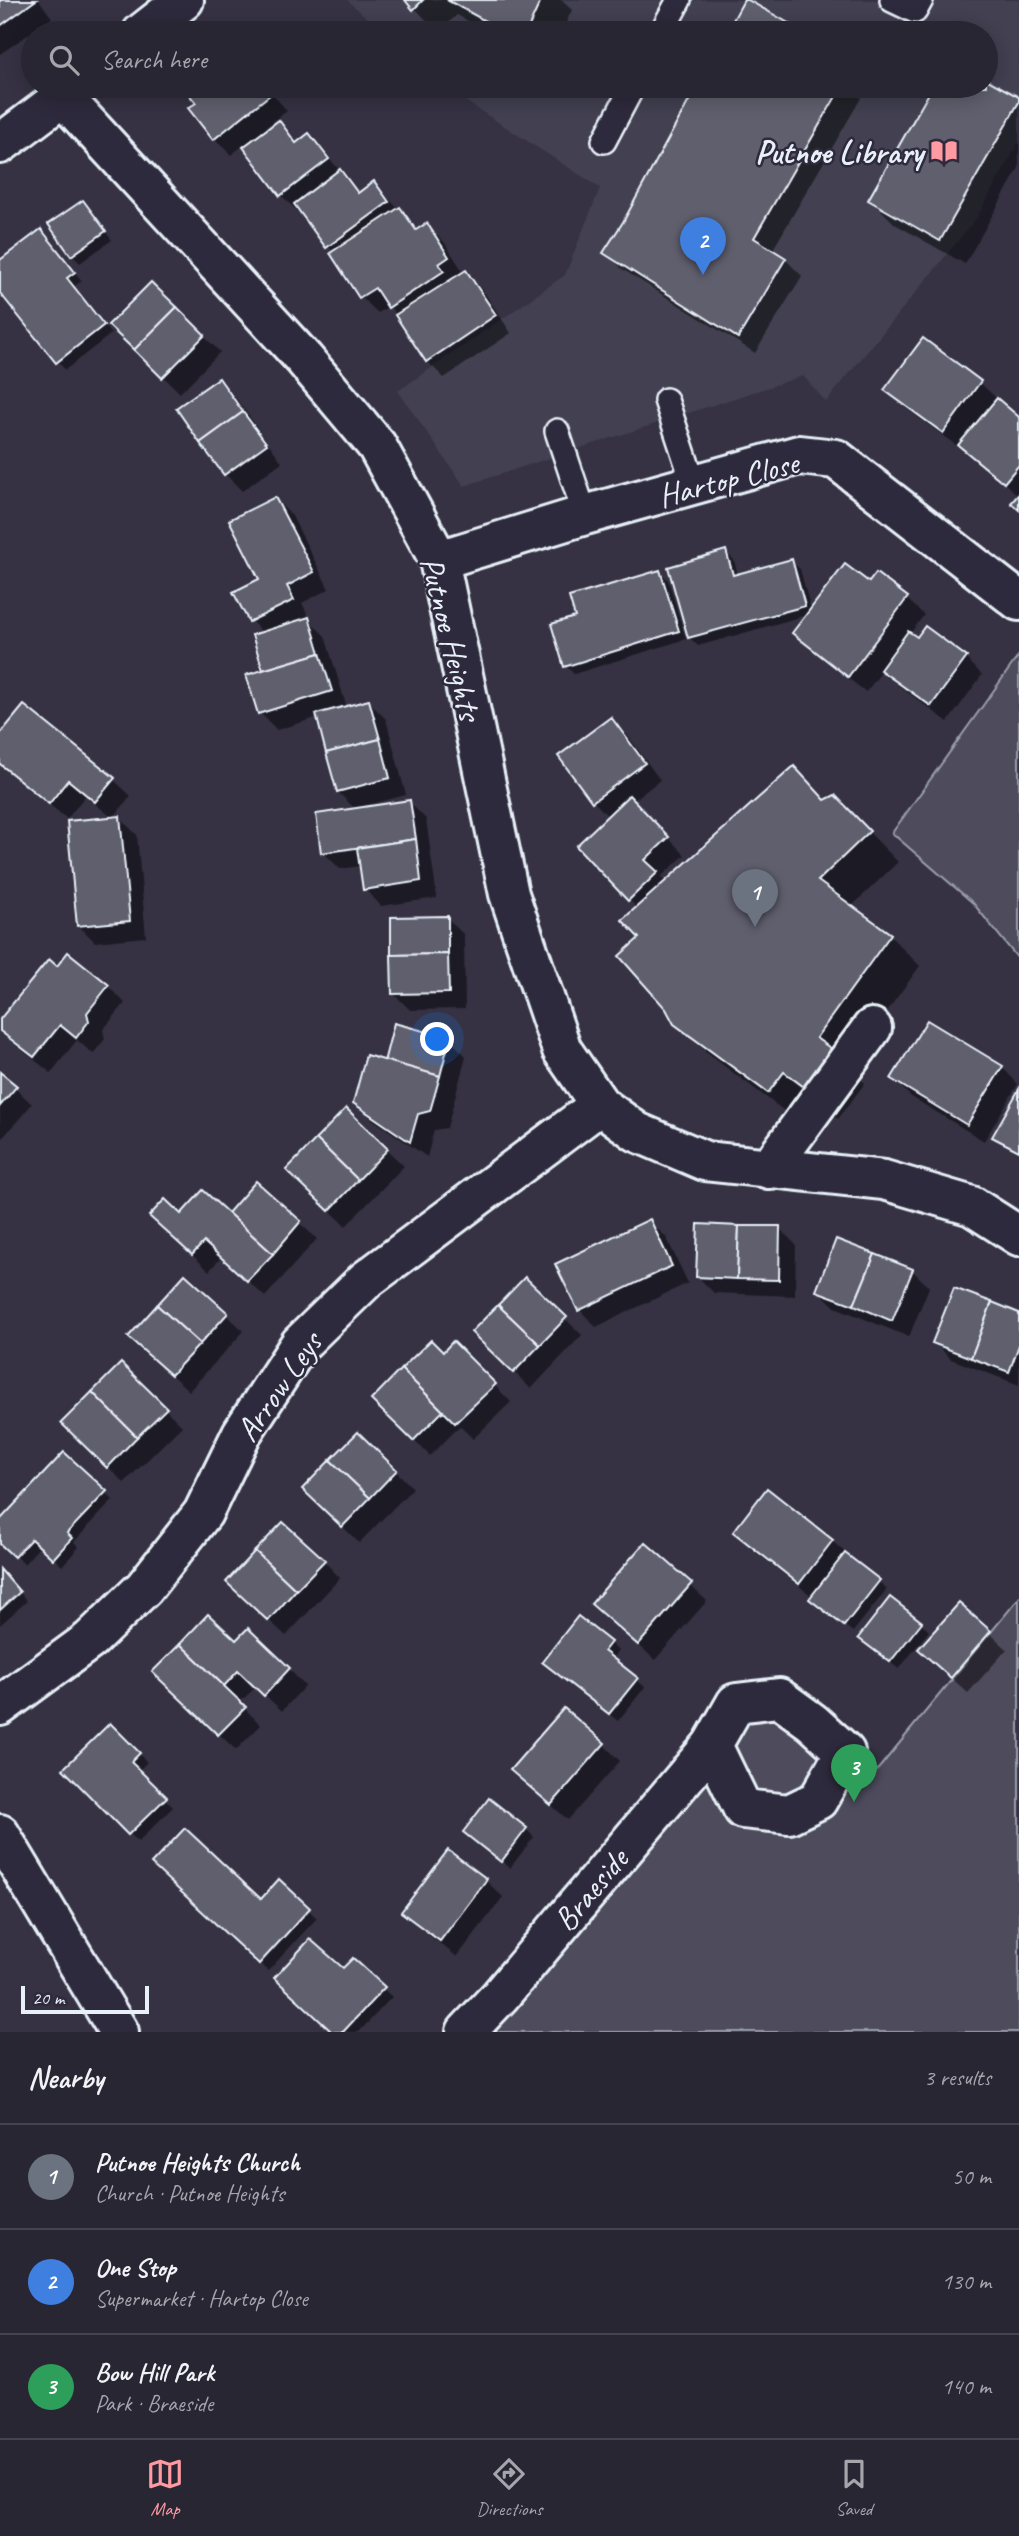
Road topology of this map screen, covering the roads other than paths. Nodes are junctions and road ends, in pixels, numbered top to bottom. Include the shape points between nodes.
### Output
1 (184, 0) edge
2 (679, 0) edge
3 (892, 0) edge
4 (921, 0) edge
5 (157, 21) edge
6 (668, 21) edge
7 (61, 98) edge
8 (76, 98) edge
9 (627, 98) edge
10 (604, 141) dead end
11 (0, 144) edge
12 (666, 400) dead end
13 (557, 431) dead end
14 (694, 485) junction
15 (585, 516) junction
16 (439, 560) junction
17 (1019, 601) edge
18 (872, 1028) dead end
19 (600, 1105) junction
20 (769, 1169) junction
21 (1019, 1236) edge
22 (0, 1706) edge
23 (712, 1745) dead end
24 (0, 1833) edge
25 (119, 2032) edge
26 (466, 2032) edge

1 - 5 street
2 - 6 lane
3 - 4 lane via 915,11
7 - 11 street
8 - 16 street, Putnoe Heights via 377,446
9 - 10 lane
12 - 14 lane
13 - 15 lane
14 - 15 street, Hartop Close
14 - 17 street, Hartop Close via 799,455 836,459
15 - 16 street, Hartop Close
16 - 19 street, Putnoe Heights via 509,894 562,1050
18 - 20 street
19 - 20 street, Putnoe Heights via 637,1132 705,1161
19 - 22 street, Arrow Leys via 366,1280 300,1344 242,1433 203,1513 144,1588 90,1640
20 - 21 street, Putnoe Heights via 884,1180 972,1206
23 - 26 street, Braeside
24 - 25 street

